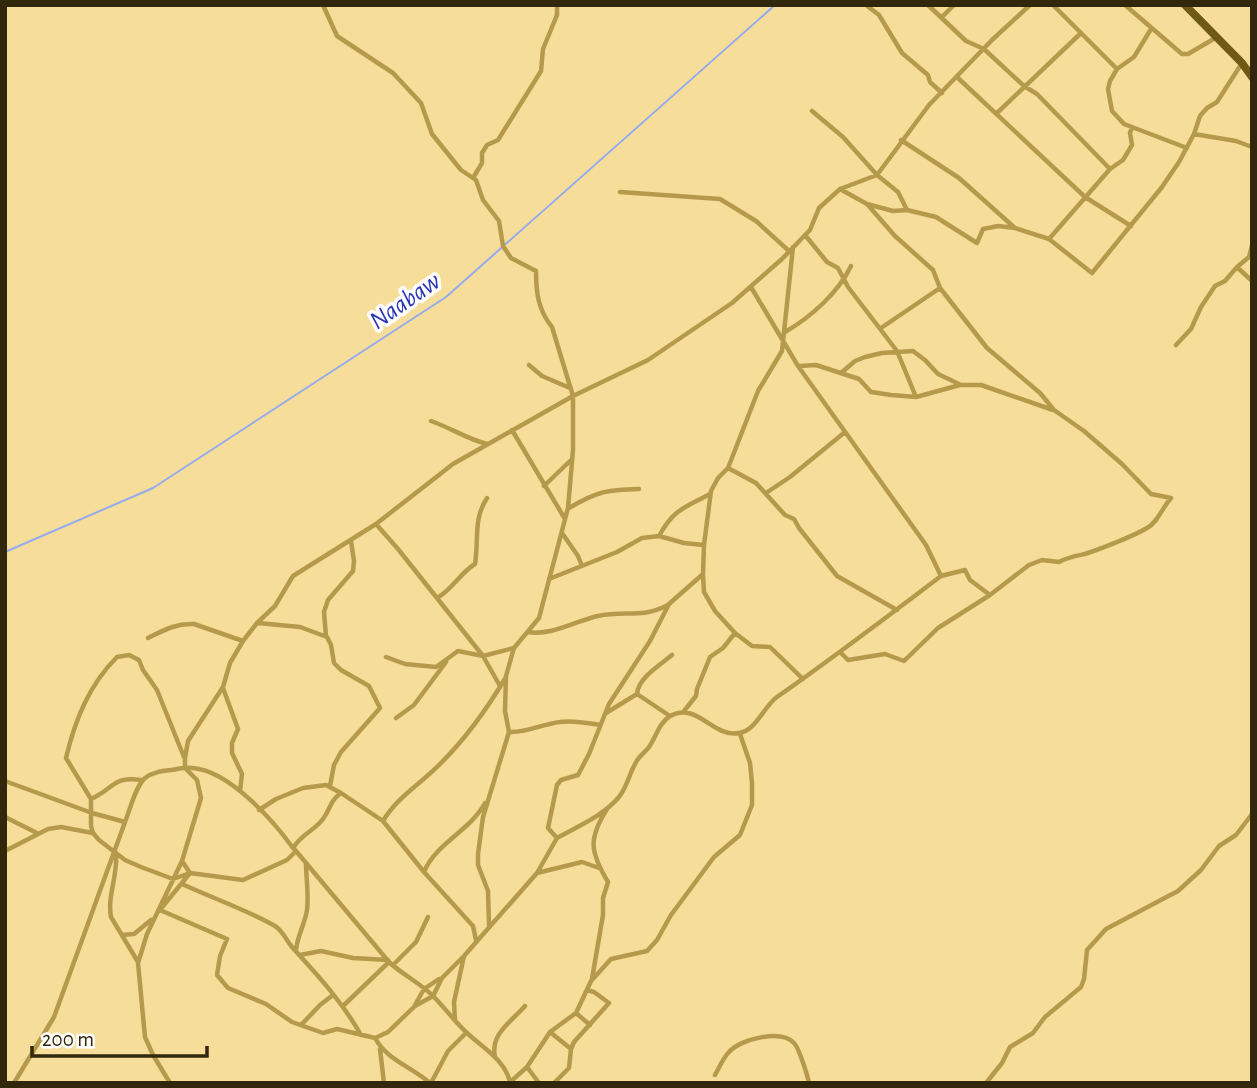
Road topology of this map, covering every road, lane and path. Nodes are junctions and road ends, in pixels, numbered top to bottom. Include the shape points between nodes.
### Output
1 (323, 5) edge
2 (557, 5) edge
3 (866, 5) edge
4 (928, 5) edge
5 (954, 5) edge
6 (1030, 5) edge
7 (1054, 5) edge
8 (1125, 5) edge
9 (1185, 5) edge
10 (942, 18) junction
11 (1151, 29) junction
12 (1082, 33) junction
13 (1217, 37) junction
14 (984, 49) junction
15 (1242, 63) junction
16 (1117, 69) junction
17 (958, 78) junction
18 (1252, 78) edge
19 (1024, 86) junction
20 (942, 93) junction
21 (813, 111) dead end
22 (997, 113) junction
23 (1132, 127) junction
24 (1194, 134) junction
25 (901, 140) junction
26 (1252, 146) edge
27 (1187, 148) junction
28 (1110, 169) junction
29 (877, 175) junction
30 (473, 178) junction
31 (839, 188) junction
32 (620, 191) dead end
33 (1085, 197) junction
34 (867, 204) junction
35 (907, 209) junction
36 (1130, 226) junction
37 (1015, 228) junction
38 (805, 235) junction
39 (1049, 239) junction
40 (1252, 245) edge
41 (791, 249) junction
42 (851, 266) dead end
43 (1237, 267) junction
44 (844, 279) junction
45 (1252, 281) edge
46 (751, 287) junction
47 (940, 288) junction
48 (881, 328) junction
49 (784, 332) junction
50 (785, 342) junction
51 (1176, 345) dead end
52 (898, 352) junction
53 (529, 365) dead end
54 (798, 366) junction
55 (841, 374) junction
56 (960, 385) junction
57 (571, 388) junction
58 (573, 396) junction
59 (916, 397) junction
60 (1054, 410) junction
61 (431, 421) dead end
62 (512, 430) junction
63 (845, 432) junction
64 (488, 444) junction
65 (571, 460) junction
66 (728, 468) junction
67 (544, 486) junction
68 (639, 489) dead end
69 (766, 493) junction
70 (710, 495) junction
71 (487, 498) dead end
72 (568, 508) junction
73 (565, 519) junction
74 (376, 524) junction
75 (562, 533) junction
76 (659, 536) junction
77 (351, 541) junction
78 (704, 545) junction
79 (582, 566) junction
80 (703, 574) junction
81 (941, 576) junction
82 (548, 579) junction
83 (990, 595) junction
84 (437, 598) junction
85 (669, 604) junction
86 (897, 610) junction
87 (257, 623) junction
88 (527, 632) junction
89 (735, 633) junction
90 (327, 637) junction
91 (148, 638) dead end
92 (243, 641) junction
93 (514, 648) junction
94 (841, 653) junction
95 (672, 654) dead end
96 (483, 656) junction
97 (386, 657) dead end
98 (448, 658) junction
99 (506, 676) junction
100 (803, 679) junction
101 (500, 686) junction
102 (223, 687) junction
103 (638, 694) junction
104 (684, 712) junction
105 (605, 713) junction
106 (670, 716) junction
107 (396, 718) dead end
108 (600, 725) junction
109 (509, 732) junction
110 (740, 734) junction
111 (185, 758) junction
112 (185, 768) junction
113 (142, 780) junction
114 (5, 781) edge
115 (330, 786) junction
116 (240, 791) junction
117 (341, 793) junction
118 (489, 797) junction
119 (91, 799) junction
120 (608, 808) junction
121 (259, 810) junction
122 (92, 813) junction
123 (1252, 814) edge
124 (5, 817) edge
125 (383, 821) junction
126 (125, 822) junction
127 (93, 833) junction
128 (37, 834) junction
129 (557, 838) junction
130 (295, 850) junction
131 (5, 851) edge
132 (116, 852) junction
133 (181, 861) junction
134 (306, 862) junction
135 (600, 869) junction
136 (424, 872) junction
137 (190, 873) junction
138 (537, 873) junction
139 (173, 879) junction
140 (181, 884) junction
141 (160, 910) junction
142 (428, 917) dead end
143 (154, 918) junction
144 (489, 926) junction
145 (122, 934) junction
146 (476, 941) junction
147 (298, 953) junction
148 (464, 956) junction
149 (390, 962) junction
150 (138, 963) junction
151 (442, 978) junction
152 (591, 981) junction
153 (424, 989) junction
154 (587, 990) junction
155 (333, 995) junction
156 (433, 996) junction
157 (344, 1005) junction
158 (415, 1006) junction
159 (525, 1006) dead end
160 (576, 1013) junction
161 (455, 1021) junction
162 (301, 1025) junction
163 (590, 1025) junction
164 (550, 1032) junction
165 (466, 1033) junction
166 (362, 1036) junction
167 (375, 1038) junction
168 (380, 1047) junction
169 (571, 1049) junction
170 (495, 1058) junction
171 (527, 1067) junction
172 (715, 1075) dead end
173 (510, 1082) edge
174 (14, 1083) edge
175 (170, 1083) edge
176 (384, 1083) edge
177 (431, 1083) edge
178 (539, 1083) edge
179 (554, 1083) edge
180 (809, 1083) edge
181 (986, 1083) edge

1 - 30 street via 337,36 393,73 421,103 432,134
2 - 30 street via 541,71 498,140 486,145
3 - 20 street via 879,15 894,44
4 - 10 street
5 - 10 street
6 - 14 street
7 - 12 street
8 - 11 street
9 - 13 highway
10 - 14 street via 966,41
11 - 13 street via 1185,54
11 - 16 street via 1133,57
12 - 16 street
12 - 19 street
13 - 15 highway
14 - 17 street
14 - 19 street
15 - 18 highway
15 - 24 street via 1216,103 1202,113
16 - 23 street via 1108,89 1112,111
17 - 20 street
17 - 22 street
19 - 22 street
19 - 28 street
20 - 25 street
21 - 29 street
22 - 33 street
23 - 27 street
23 - 28 street via 1132,145 1123,160
24 - 26 street
24 - 27 street
25 - 29 street
25 - 37 street via 959,178
27 - 36 street
28 - 33 street
29 - 31 street
29 - 35 street via 898,192
30 - 57 street via 499,221 503,246 511,258 536,271 536,294
31 - 34 street
31 - 38 street via 819,208
32 - 41 street via 720,199
33 - 36 street
33 - 39 street
34 - 35 street via 893,211
34 - 47 street via 933,270
35 - 37 street via 936,217 977,243 983,229
36 - 39 street via 1092,274
37 - 39 street
38 - 41 street
38 - 44 street
40 - 43 street via 1249,257
41 - 46 street
41 - 49 street
42 - 44 street
43 - 45 street
43 - 51 street via 1215,286 1191,329
44 - 48 street
44 - 49 street via 819,307
46 - 50 street
46 - 58 street via 648,360
47 - 48 street
47 - 60 street via 981,341
48 - 52 street
49 - 50 street
50 - 54 street
50 - 66 street via 752,404
52 - 55 street via 865,357
52 - 56 street via 913,351 938,374
52 - 59 street
53 - 57 street
54 - 55 street via 816,365
54 - 63 street
55 - 59 street via 859,379 871,392
56 - 59 street
56 - 60 street via 982,385
57 - 58 street
58 - 62 street
58 - 65 street
60 - 83 street via 1084,431 1151,494 1171,498 1147,528 1059,562 1042,560 1029,565
61 - 64 street
62 - 64 street
62 - 67 street
63 - 69 street
63 - 81 street via 926,545
64 - 74 street via 453,464
65 - 67 street
65 - 72 street
66 - 69 street
66 - 70 street
67 - 73 street
68 - 72 street via 606,490
69 - 86 street via 794,519 837,576
70 - 76 street via 679,509
70 - 78 street
71 - 84 street via 477,520 475,564
72 - 73 street
73 - 75 street
74 - 77 street
74 - 84 street
75 - 79 street
75 - 82 street
76 - 78 street
76 - 79 street via 642,538
77 - 87 street via 293,576 275,606
77 - 90 street via 353,571 328,600
78 - 80 street
79 - 82 street
80 - 85 street
80 - 89 street via 704,592
81 - 83 street via 965,570 970,580
81 - 86 street
82 - 88 street via 539,618
83 - 94 street via 938,628 904,661 884,654 848,660
84 - 96 street
85 - 88 street via 653,612 599,616 563,628
85 - 105 street
86 - 94 street
87 - 90 street via 300,627
87 - 92 street
88 - 93 street
89 - 100 street via 752,646 770,647
89 - 104 street via 710,657 696,696
90 - 115 street via 334,663 369,686 380,708 341,752
91 - 92 street via 186,623
92 - 102 street
93 - 96 street
93 - 99 street
94 - 100 street
95 - 103 street via 643,680
96 - 98 street via 458,651
96 - 101 street
97 - 98 street via 429,667
98 - 107 street via 414,705
99 - 101 street
99 - 109 street
100 - 110 street via 773,700
101 - 125 street via 479,721
102 - 111 street via 188,741
102 - 116 street via 238,729 232,754 242,774
103 - 105 street
103 - 106 street
104 - 106 street
104 - 110 street
105 - 108 street
106 - 120 street
108 - 109 street via 556,722
108 - 129 street via 578,775 557,785 548,828
109 - 118 street
110 - 152 street via 752,783 752,805 740,835 715,857 647,951 611,959
111 - 112 street
111 - 119 street via 157,690 139,660 129,655 117,657 84,704 65,758
112 - 113 street via 153,773
112 - 116 street via 217,775
112 - 133 street via 197,780 201,798
113 - 119 street via 119,780
113 - 126 street
114 - 122 street
115 - 117 street
115 - 121 street via 303,788
116 - 121 street
117 - 125 street
117 - 130 street via 319,823 300,837
118 - 136 street via 478,817 433,855
118 - 144 street via 478,865 488,891
119 - 122 street
120 - 129 street
120 - 135 street via 593,834
121 - 130 street
122 - 126 street
122 - 127 street
123 - 181 street via 1178,891 1106,929 1087,950 1080,987 1033,1033 1010,1047
124 - 128 street
125 - 136 street
126 - 132 street
127 - 128 street via 61,827
127 - 132 street
128 - 131 street
129 - 138 street
130 - 134 street
130 - 137 street via 287,860 243,880
132 - 139 street
132 - 145 street via 109,909
132 - 174 street via 54,1017
133 - 137 street
133 - 139 street
134 - 147 street via 308,897 297,938
134 - 149 street
135 - 138 street via 582,862
135 - 152 street via 608,882
136 - 146 street via 473,926
137 - 139 street
137 - 140 street
138 - 144 street
139 - 143 street
140 - 141 street
140 - 147 street via 277,927
141 - 143 street
141 - 162 street via 227,939 218,975 225,985
142 - 149 street via 416,942
143 - 145 street via 134,934
143 - 150 street
144 - 146 street
145 - 150 street
146 - 148 street
147 - 149 street via 321,951
147 - 155 street
148 - 151 street
148 - 161 street
149 - 153 street
149 - 157 street
150 - 175 street via 145,1037
151 - 153 street
151 - 156 street
152 - 154 street
153 - 156 street
153 - 158 street
154 - 160 street
154 - 163 street via 609,1003
155 - 157 street
155 - 162 street
156 - 158 street
156 - 161 street
157 - 166 street
158 - 167 street
159 - 170 street via 496,1038
160 - 163 street
160 - 164 street
161 - 165 street
162 - 166 street via 323,1033 337,1029
163 - 169 street
164 - 169 street
164 - 171 street
165 - 170 street
165 - 177 street via 449,1051
166 - 167 street
167 - 168 street
168 - 176 street
168 - 177 street
169 - 179 street via 569,1068
170 - 173 street via 508,1071
171 - 173 street
171 - 178 street
172 - 180 street via 728,1052 745,1040 788,1037 796,1045

